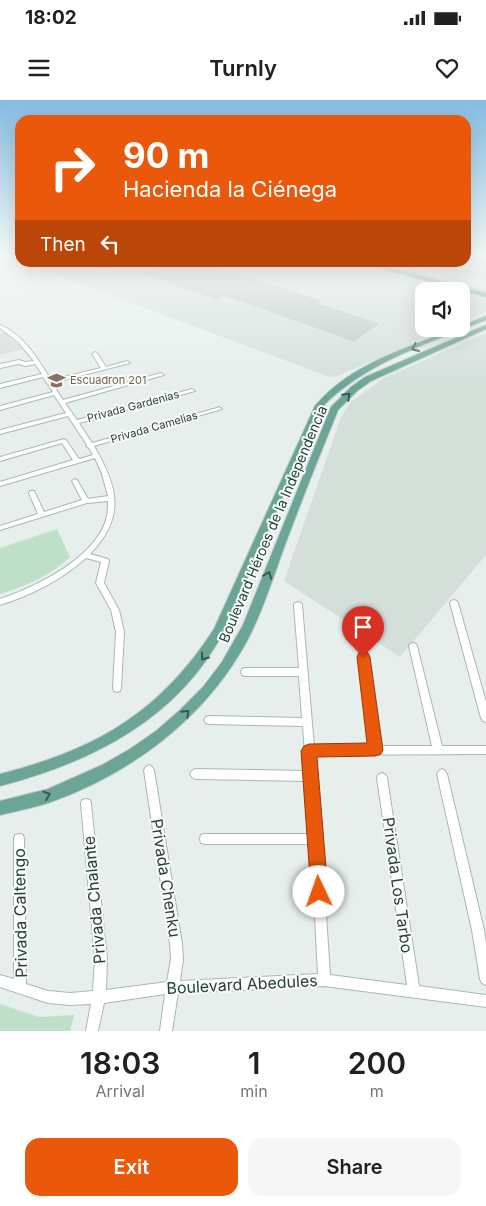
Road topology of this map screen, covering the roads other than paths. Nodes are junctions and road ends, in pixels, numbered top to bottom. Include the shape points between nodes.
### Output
1 (485, 320) edge
2 (470, 325) edge
3 (2, 329) edge
4 (441, 337) edge
5 (94, 354) dead end
6 (37, 362) junction
7 (127, 363) dead end
8 (0, 366) edge
9 (104, 368) junction
10 (45, 375) junction
11 (161, 375) dead end
12 (49, 382) junction
13 (0, 386) edge
14 (192, 391) dead end
15 (56, 393) junction
16 (62, 402) junction
17 (320, 406) junction
18 (0, 408) edge
19 (219, 409) dead end
20 (70, 414) junction
21 (74, 422) junction
22 (328, 426) junction
23 (0, 432) edge
24 (89, 446) junction
25 (95, 456) junction
26 (0, 458) edge
27 (77, 461) junction
28 (75, 481) dead end
29 (0, 484) edge
30 (32, 493) dead end
31 (112, 498) junction
32 (86, 501) junction
33 (42, 514) junction
34 (0, 528) edge
35 (86, 555) junction
36 (0, 602) edge
37 (454, 603) dead end
38 (298, 605) dead end
39 (360, 638) dead end
40 (413, 646) dead end
41 (245, 672) dead end
42 (303, 672) junction
43 (117, 688) dead end
44 (486, 718) edge
45 (209, 720) dead end
46 (306, 722) junction
47 (375, 750) junction
48 (438, 750) junction
49 (486, 750) edge
50 (309, 751) junction
51 (149, 770) dead end
52 (195, 774) dead end
53 (442, 774) dead end
54 (310, 776) junction
55 (382, 778) dead end
56 (0, 780) edge
57 (86, 804) dead end
58 (0, 808) edge
59 (19, 839) dead end
60 (205, 839) dead end
61 (316, 839) junction
62 (486, 979) edge
63 (324, 980) junction
64 (0, 981) edge
65 (172, 987) junction
66 (20, 988) junction
67 (414, 992) junction
68 (99, 997) junction
69 (486, 1001) edge
70 (92, 1031) edge
71 (166, 1031) edge

1 - 2 main road, Boulevard Héroes de la Independencia
22 -> 1 main road, Boulevard Héroes de la Independencia via 334,409 368,379
3 - 6 street via 20,340
4 -> 17 main road, Boulevard Héroes de la Independencia via 360,373 338,387
5 - 9 street
6 - 8 street
6 - 10 street
7 - 9 street
9 - 12 street
10 - 12 street
10 - 13 street
11 - 16 street
12 - 15 street
14 - 21 street, Privada Gardenias
15 - 16 street
15 - 18 street
16 - 20 street
17 - 22 main road via 319,422
17 -> 56 main road, Boulevard Héroes de la Independencia via 220,631 188,678 163,702 98,745 56,763
19 - 24 street, Privada Camelias
20 - 21 street
20 - 23 street
21 - 24 street
58 -> 22 main road, Boulevard Héroes de la Independencia via 46,796 104,772 174,725 213,685 243,637
24 - 25 street
25 - 27 street
25 - 31 street via 105,474
26 - 27 street via 64,441
27 - 29 street
28 - 32 street
30 - 33 street
31 - 32 street
31 - 35 street via 106,526
32 - 33 street
33 - 34 street
35 - 36 street via 51,581
35 - 43 street via 105,561 100,583 115,610 120,632
37 - 44 street
38 - 42 street
39 - 47 street
40 - 48 street
41 - 42 street
42 - 46 street
45 - 46 street
46 - 50 street
47 - 48 street
47 - 50 street
48 - 49 street
50 - 54 street
51 - 65 street, Privada Chenku via 176,944
52 - 54 street
53 - 62 street
54 - 61 street
55 - 67 street, Privada Los Tarbo
57 - 68 street, Privada Chalante via 101,959
59 - 66 street, Privada Caltengo
60 - 61 street
61 - 63 street
63 - 65 street, Boulevard Abedules
63 - 67 street, Boulevard Abedules
64 - 66 street, Boulevard Abedules
65 - 68 street, Boulevard Abedules
65 - 71 street, Privada Chenku
66 - 68 street, Boulevard Abedules via 48,997
67 - 69 street, Boulevard Abedules
68 - 70 street, Privada Chalante

